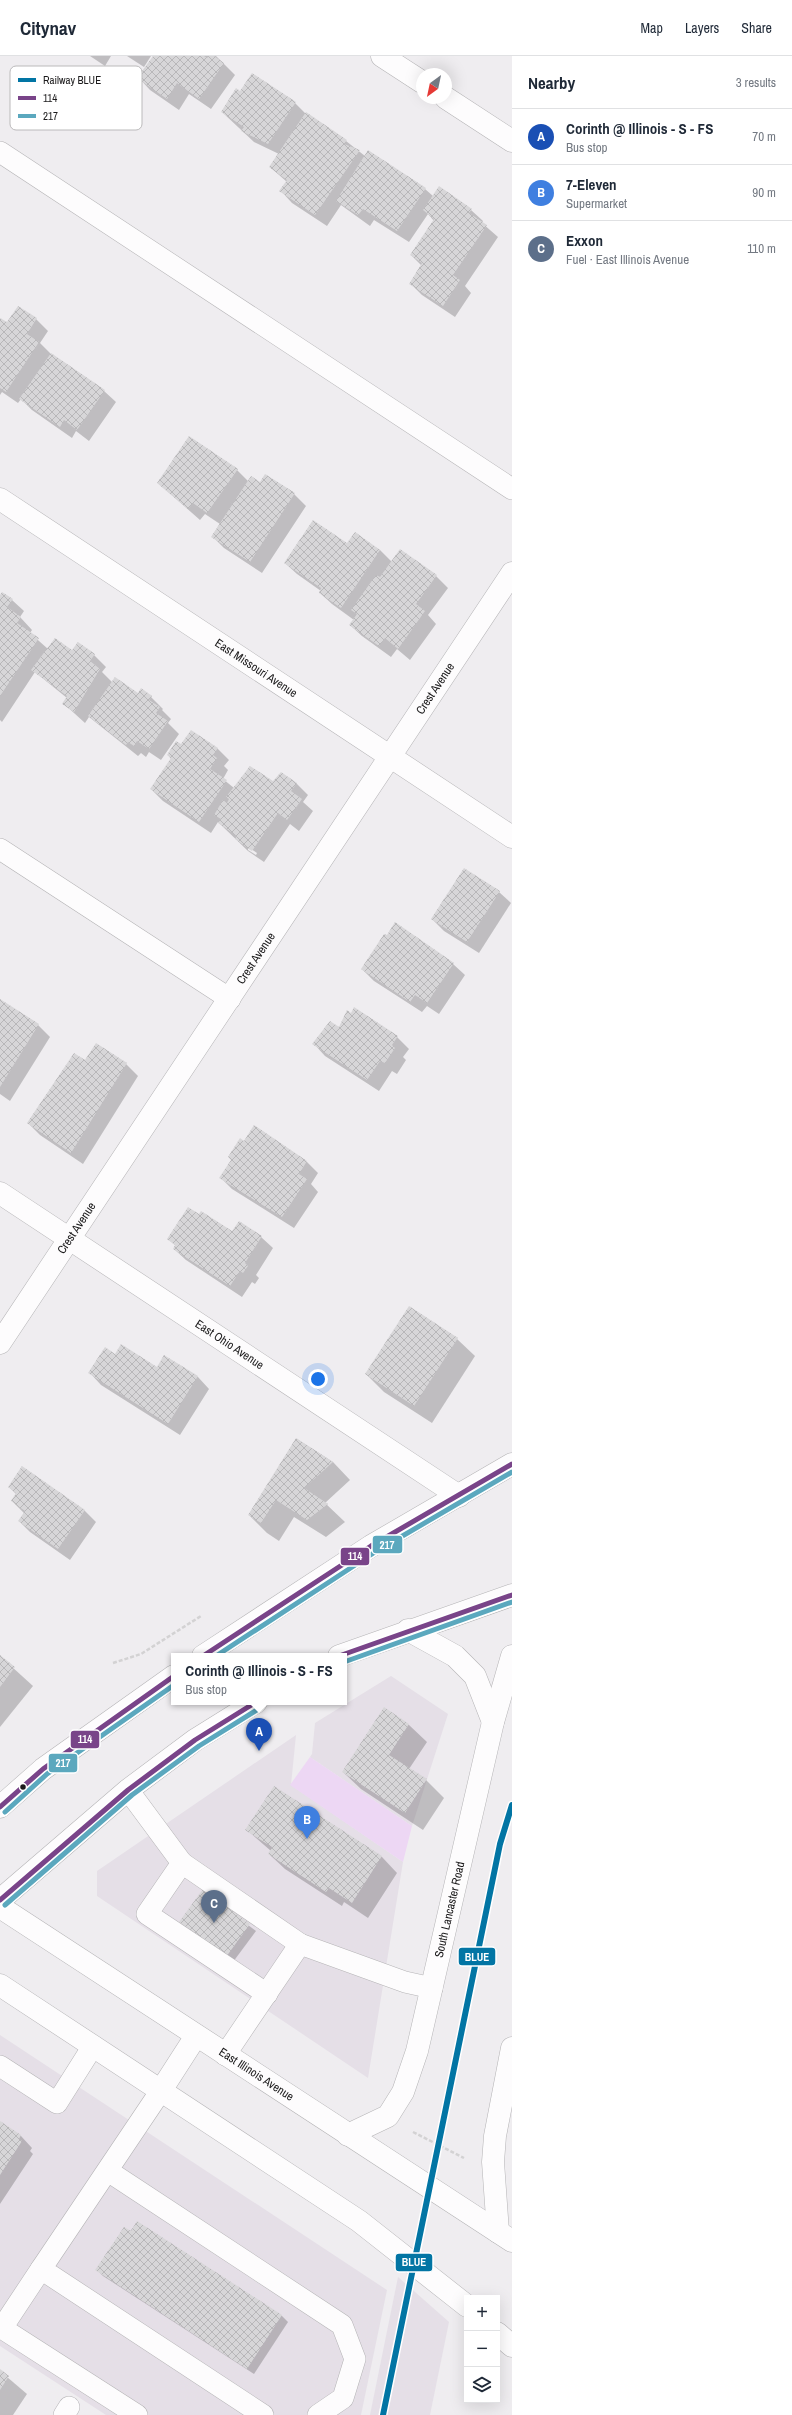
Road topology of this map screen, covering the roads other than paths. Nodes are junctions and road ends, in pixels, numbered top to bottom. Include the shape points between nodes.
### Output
1 (382, 56) edge
2 (416, 78) edge
3 (452, 102) edge
4 (512, 141) edge
5 (0, 152) edge
6 (512, 489) edge
7 (0, 499) edge
8 (512, 573) edge
9 (390, 758) junction
10 (512, 837) edge
11 (0, 849) edge
12 (230, 999) junction
13 (0, 1193) edge
14 (70, 1239) junction
15 (0, 1343) edge
16 (512, 1464) edge
17 (459, 1496) junction
18 (512, 1595) edge
19 (408, 1630) junction
20 (208, 1653) edge
21 (347, 1653) edge
22 (512, 1656) edge
23 (171, 1678) edge
24 (251, 1705) edge
25 (493, 1722) junction
26 (128, 1790) junction
27 (0, 1807) edge
28 (182, 1863) junction
29 (0, 1900) edge
30 (0, 1907) edge
31 (300, 1944) junction
32 (0, 1985) edge
33 (432, 1988) junction
34 (267, 1994) junction
35 (196, 2036) junction
36 (93, 2046) junction
37 (512, 2048) edge
38 (225, 2054) junction
39 (0, 2066) edge
40 (160, 2092) junction
41 (348, 2135) junction
42 (108, 2171) junction
43 (505, 2237) edge
44 (41, 2269) junction
45 (464, 2304) edge
46 (1, 2327) edge
47 (500, 2336) edge
48 (512, 2346) edge
49 (137, 2415) edge
50 (263, 2415) edge
51 (318, 2415) edge

1 - 2 main road
3 - 4 main road
5 - 6 lane
7 - 9 main road, East Missouri Avenue
8 - 9 main road, Crest Avenue
9 - 10 main road, East Missouri Avenue
9 - 12 main road, Crest Avenue
11 - 12 lane
12 - 14 main road, Crest Avenue
13 - 14 main road, East Ohio Avenue
14 - 15 main road, Crest Avenue
14 - 17 main road, East Ohio Avenue
16 - 17 main road
17 - 20 main road via 371,1546
18 - 19 main road
19 - 21 main road
19 - 25 main road via 455,1656 474,1676
22 - 25 main road, South Lancaster Road
23 - 27 main road via 42,1769
24 - 26 main road via 195,1740
25 - 33 main road, South Lancaster Road
26 - 28 lane
26 - 29 main road
28 - 31 lane
28 - 34 lane via 147,1914
30 - 35 main road, East Illinois Avenue
31 - 33 lane via 405,1982
31 - 34 lane
32 - 36 main road
33 - 41 main road, South Lancaster Road via 417,2051 403,2092 388,2116
34 - 38 lane
35 - 38 main road, East Illinois Avenue
35 - 40 main road
36 - 39 lane via 57,2103
36 - 40 main road
37 - 43 main road via 495,2136 493,2162
38 - 41 main road, East Illinois Avenue
40 - 42 lane
40 - 45 main road via 359,2221
41 - 43 main road, East Illinois Avenue
42 - 44 lane
42 - 51 lane via 342,2325 355,2359 343,2398
44 - 46 lane
44 - 50 lane
46 - 49 lane
47 - 48 main road

